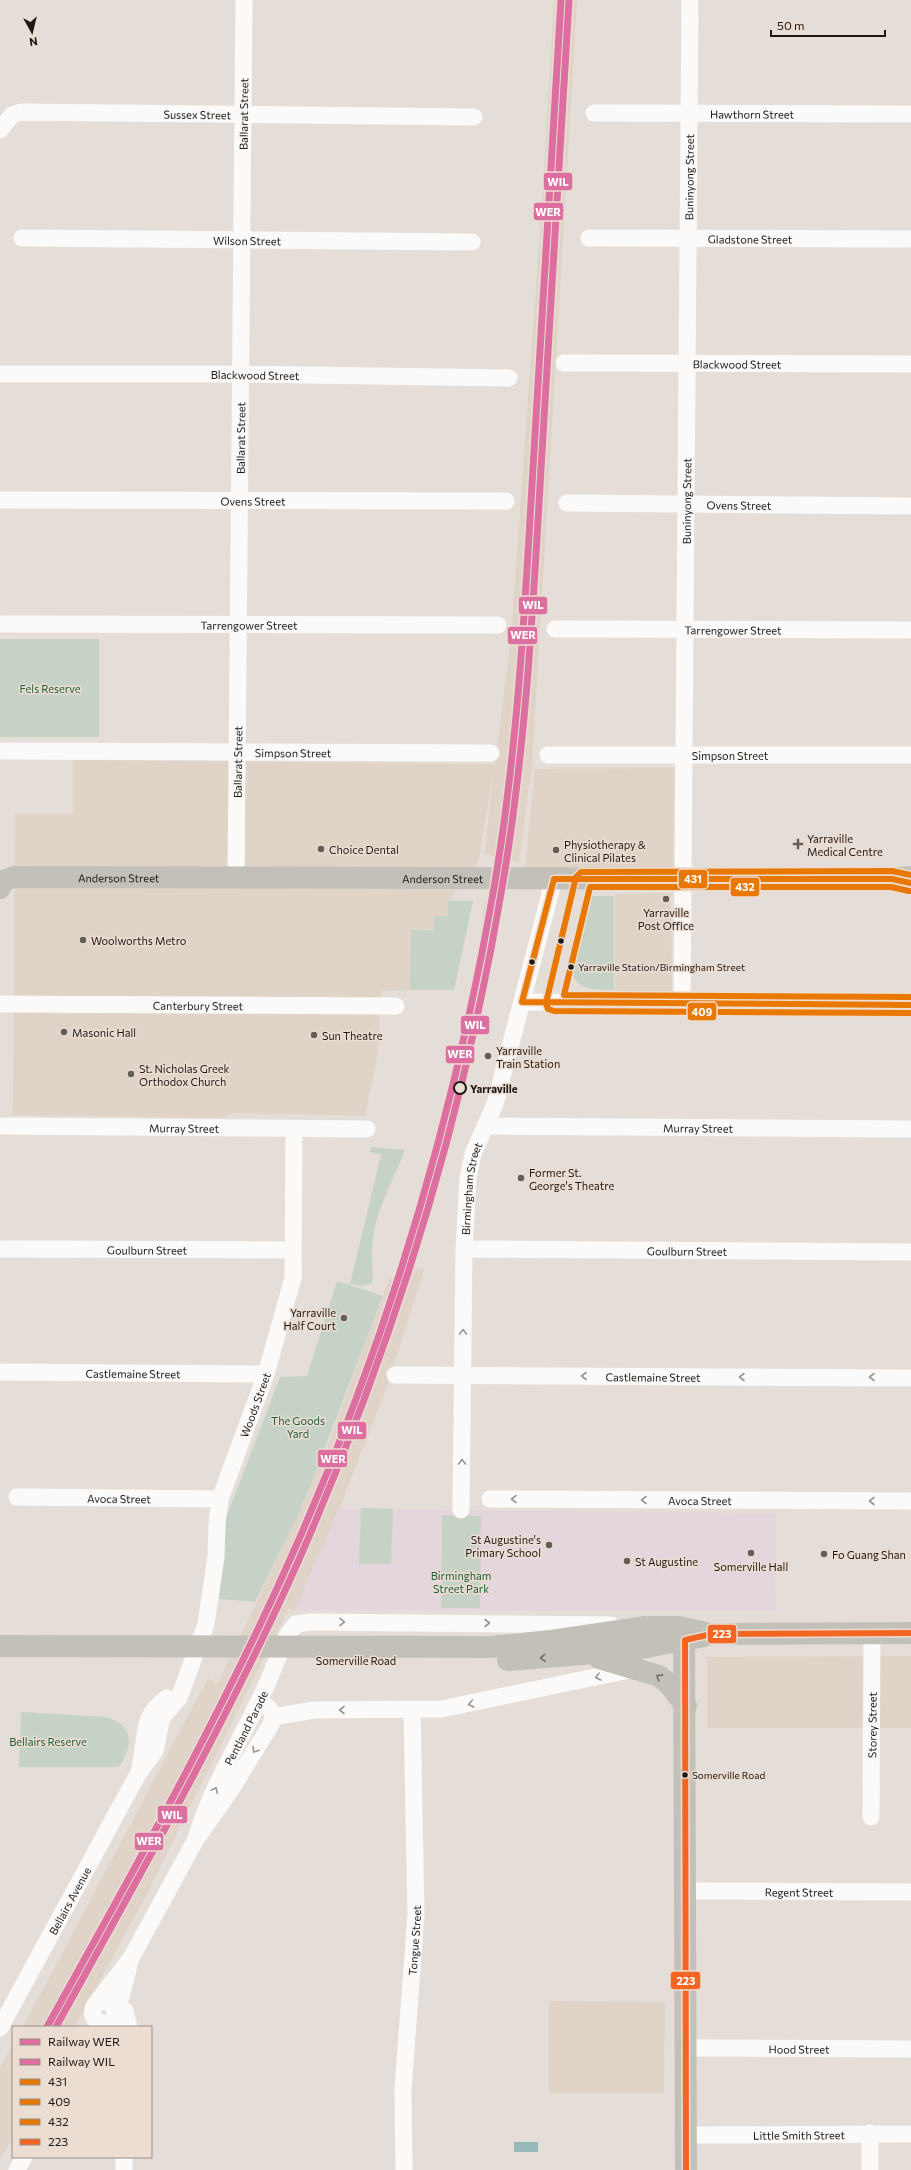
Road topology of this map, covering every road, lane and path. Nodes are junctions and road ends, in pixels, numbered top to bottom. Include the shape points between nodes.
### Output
1 (244, 0) edge
2 (690, 0) edge
3 (594, 113) dead end
4 (243, 114) junction
5 (688, 114) junction
6 (911, 114) edge
7 (474, 117) dead end
8 (0, 130) edge
9 (22, 238) dead end
10 (589, 238) dead end
11 (688, 239) junction
12 (911, 239) edge
13 (243, 240) junction
14 (472, 242) dead end
15 (564, 363) dead end
16 (686, 363) junction
17 (911, 364) edge
18 (0, 374) edge
19 (241, 374) junction
20 (510, 378) dead end
21 (240, 499) junction
22 (0, 500) edge
23 (506, 501) dead end
24 (567, 503) dead end
25 (686, 504) junction
26 (911, 506) edge
27 (0, 624) edge
28 (239, 625) junction
29 (498, 625) dead end
30 (554, 629) dead end
31 (684, 630) junction
32 (911, 630) edge
33 (0, 751) edge
34 (237, 752) junction
35 (490, 753) dead end
36 (548, 755) dead end
37 (684, 755) junction
38 (911, 755) edge
39 (236, 877) junction
40 (554, 879) junction
41 (683, 879) junction
42 (905, 880) edge
43 (0, 888) edge
44 (522, 1002) junction
45 (682, 1003) junction
46 (0, 1004) edge
47 (911, 1005) edge
48 (396, 1006) dead end
49 (0, 1126) edge
50 (485, 1126) junction
51 (294, 1129) junction
52 (911, 1129) edge
53 (367, 1130) dead end
54 (0, 1249) edge
55 (464, 1249) junction
56 (293, 1250) junction
57 (911, 1252) edge
58 (0, 1372) edge
59 (266, 1374) junction
60 (395, 1374) dead end
61 (462, 1375) junction
62 (911, 1378) edge
63 (17, 1497) dead end
64 (220, 1499) junction
65 (490, 1499) dead end
66 (911, 1501) edge
67 (461, 1505) dead end
68 (303, 1622) joint
69 (646, 1626) junction
70 (872, 1633) junction
71 (911, 1633) edge
72 (684, 1634) junction
73 (0, 1646) edge
74 (288, 1653) junction
75 (582, 1655) junction
76 (0, 1659) edge
77 (181, 1660) junction
78 (636, 1669) junction
79 (259, 1702) junction
80 (686, 1706) junction
81 (412, 1710) junction
82 (157, 1715) joint
83 (273, 1717) junction
84 (871, 1817) dead end
85 (196, 1839) junction
86 (686, 1892) junction
87 (911, 1892) edge
88 (131, 1958) junction
89 (104, 2017) edge
90 (129, 2026) edge
91 (0, 2028) edge
92 (686, 2048) junction
93 (911, 2049) edge
94 (870, 2133) junction
95 (911, 2134) edge
96 (686, 2135) junction
97 (23, 2158) edge
98 (124, 2158) edge
99 (17, 2170) edge
100 (124, 2170) edge
101 (404, 2170) edge
102 (686, 2170) edge
103 (870, 2170) edge

1 - 4 street, Ballarat Street
2 - 5 street, Buninyong Street
3 - 5 street, Hawthorn Street
4 - 7 street, Sussex Street
4 - 8 street, Sussex Street via 21,112 12,115
4 - 13 street, Ballarat Street
5 - 6 street, Hawthorn Street
5 - 11 street, Buninyong Street
9 - 13 street, Wilson Street
10 - 11 street, Gladstone Street
11 - 12 street, Gladstone Street
11 - 16 street, Buninyong Street
13 - 14 street, Wilson Street
13 - 19 street, Ballarat Street
15 - 16 street, Blackwood Street
16 - 17 street, Blackwood Street
16 - 25 street, Buninyong Street
18 - 19 street, Blackwood Street
19 - 20 street, Blackwood Street
19 - 21 street, Ballarat Street
21 - 22 street, Ovens Street
21 - 23 street, Ovens Street
21 - 28 street, Ballarat Street
24 - 25 street, Ovens Street
25 - 26 street, Ovens Street
25 - 31 street, Buninyong Street
27 - 28 street, Tarrengower Street
28 - 29 street, Tarrengower Street
28 - 34 street, Ballarat Street
30 - 31 street, Tarrengower Street
31 - 32 street, Tarrengower Street
31 - 37 street, Buninyong Street
33 - 34 street, Simpson Street
34 - 35 street, Simpson Street
34 - 39 street, Ballarat Street
36 - 37 street, Simpson Street
37 - 38 street, Simpson Street
37 - 41 street, Buninyong Street
39 - 40 street, Anderson Street
39 - 43 street, Anderson Street via 14,877 3,881
40 - 41 street, Anderson Street
40 - 44 street, Birmingham Street
41 - 42 street, Anderson Street
41 - 45 street, Buninyong Street
44 - 45 street
44 - 50 street, Birmingham Street via 495,1104
45 - 47 street
46 - 48 street, Canterbury Street
49 - 51 street, Murray Street
50 - 52 street, Murray Street
50 - 55 street, Birmingham Street via 473,1154 468,1179
51 - 53 street, Murray Street
51 - 56 street, Woods Street
54 - 56 street, Goulburn Street
55 - 57 street, Goulburn Street
61 -> 55 street, Birmingham Street
56 - 59 street, Woods Street via 293,1278
58 - 59 street, Castlemaine Street
59 - 64 street, Woods Street
60 - 61 street, Castlemaine Street
62 -> 61 street, Castlemaine Street
67 -> 61 street, Birmingham Street
63 - 64 street, Avoca Street
64 - 77 street, Woods Street via 206,1624
66 -> 65 street, Avoca Street
68 -> 69 street, Somerville Road
68 - 79 street, Pentland Parade via 290,1629
69 - 72 street, Somerville Road
69 - 74 street, Somerville Road via 502,1646
70 - 71 street, Somerville Road
70 - 72 street, Somerville Road
70 - 84 street, Storey Street
72 - 75 street, Somerville Road via 631,1650
72 - 80 street
73 - 77 street, Somerville Road
75 -> 74 street, Somerville Road via 509,1660
74 - 77 street, Somerville Road
75 - 78 street
76 - 77 street, Somerville Road
77 - 82 street, Woods Street via 178,1701
80 -> 78 street via 662,1678
78 -> 81 street via 454,1707
79 - 83 street via 271,1709
85 -> 79 street, Pentland Parade via 222,1773
80 - 86 street
81 -> 83 street via 314,1710
81 - 101 street, Tongue Street via 416,1915 403,2089
82 - 91 street, Bellairs Avenue via 158,1741 154,1754 138,1774
83 -> 85 street, Pentland Parade via 232,1788
85 - 88 street, Pentland Parade
86 - 87 street, Regent Street
86 - 92 street
88 - 89 street, Pentland Parade
88 - 89 street, Pentland Parade
89 - 90 street via 127,2014
92 - 93 street, Hood Street
92 - 96 street
94 - 95 street, Little Smith Street
94 - 96 street, Little Smith Street
94 - 103 street
96 - 102 street
97 - 99 street
98 - 100 street

